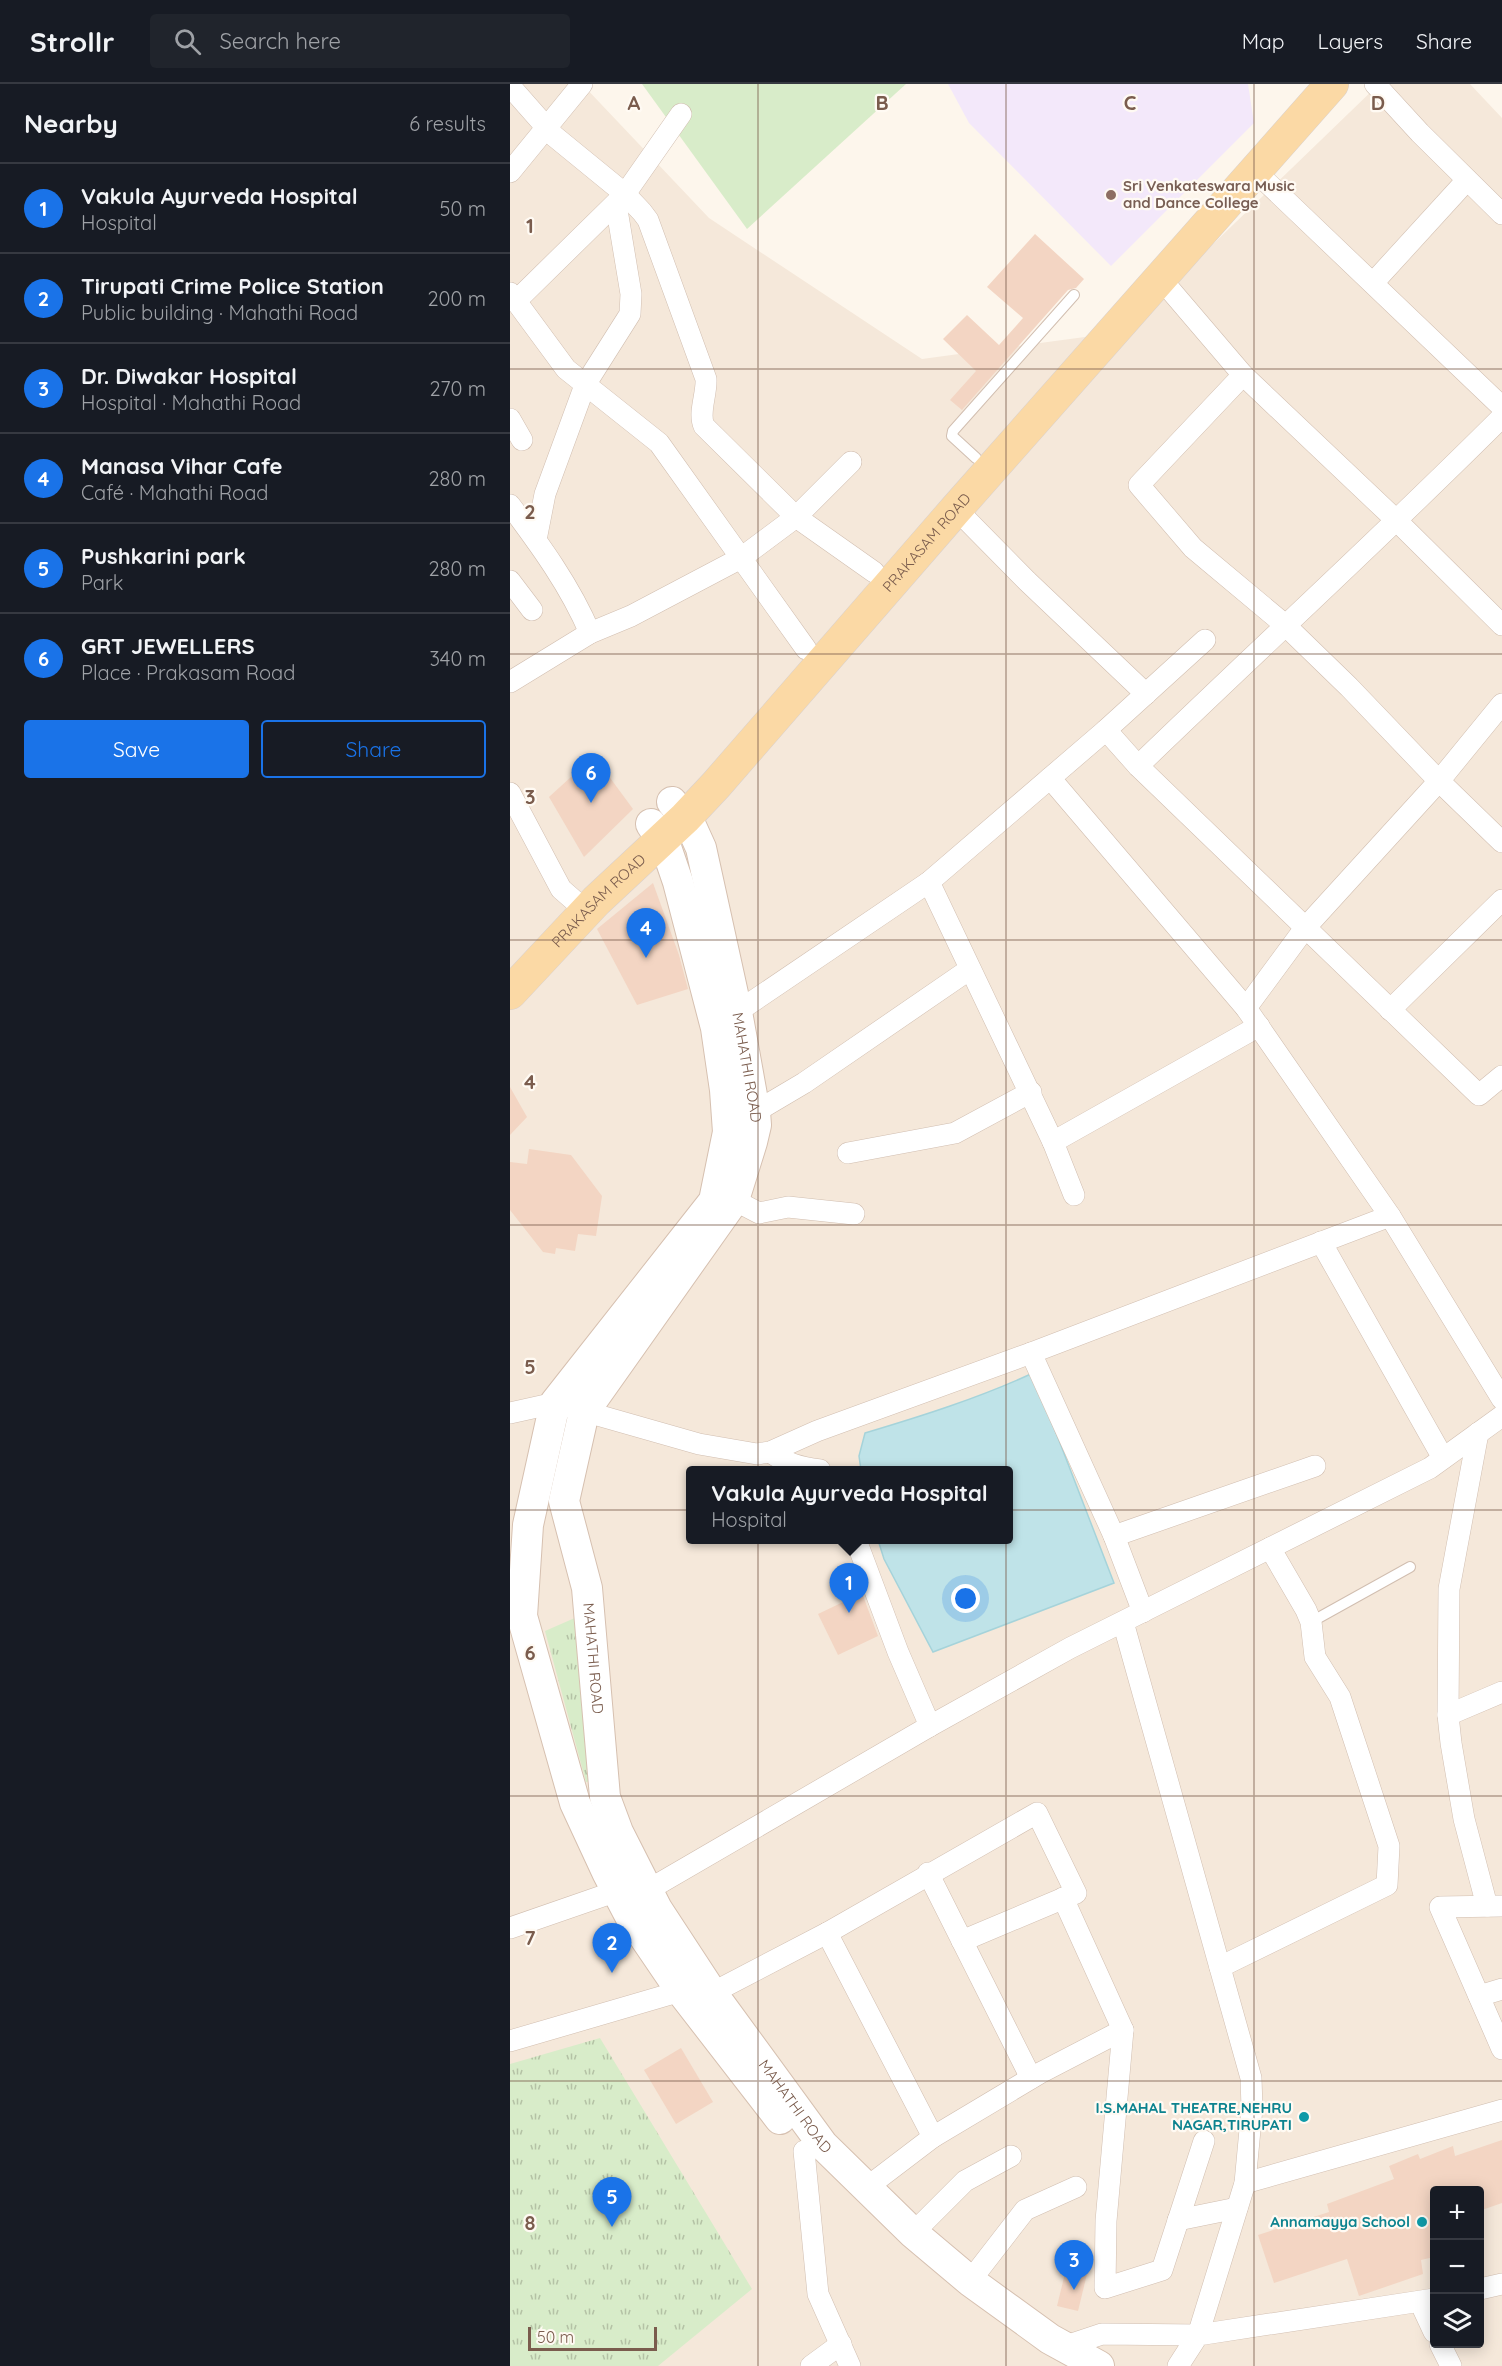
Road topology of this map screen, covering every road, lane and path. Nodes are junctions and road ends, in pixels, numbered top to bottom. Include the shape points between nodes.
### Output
1 (582, 84) edge
2 (1309, 84) edge
3 (1332, 84) edge
4 (1374, 84) edge
5 (510, 86) edge
6 (681, 114) dead end
7 (547, 127) junction
8 (510, 172) edge
9 (1256, 172) junction
10 (1467, 180) junction
11 (620, 199) junction
12 (1502, 214) edge
13 (1161, 279) junction
14 (1373, 283) junction
15 (1074, 295) dead end
16 (513, 297) edge
17 (1243, 375) junction
18 (585, 385) junction
19 (1502, 407) edge
20 (1502, 417) edge
21 (510, 419) edge
22 (522, 440) dead end
23 (976, 458) junction
24 (851, 462) dead end
25 (510, 505) edge
26 (956, 510) junction
27 (796, 517) junction
28 (1397, 521) junction
29 (536, 540) junction
30 (741, 558) junction
31 (874, 572) junction
32 (510, 581) edge
33 (532, 609) dead end
34 (1284, 624) junction
35 (1502, 626) edge
36 (590, 633) junction
37 (1206, 640) dead end
38 (806, 649) junction
39 (510, 682) edge
40 (1146, 694) junction
41 (1502, 704) edge
42 (1106, 730) junction
43 (1138, 766) junction
44 (1050, 778) junction
45 (1439, 781) junction
46 (510, 793) edge
47 (667, 821) junction
48 (1502, 842) edge
49 (929, 882) junction
50 (1502, 900) edge
51 (577, 903) junction
52 (1305, 928) junction
53 (970, 969) junction
54 (510, 973) edge
55 (510, 993) edge
56 (1246, 1008) junction
57 (1390, 1010) junction
58 (738, 1012) junction
59 (1259, 1026) junction
60 (1502, 1076) edge
61 (1031, 1092) junction
62 (755, 1112) junction
63 (1053, 1142) junction
64 (848, 1154) dead end
65 (1074, 1194) dead end
66 (734, 1200) junction
67 (854, 1214) dead end
68 (1390, 1216) junction
69 (1321, 1242) junction
70 (1031, 1353) junction
71 (1502, 1399) edge
72 (555, 1402) junction
73 (584, 1412) junction
74 (510, 1413) edge
75 (1502, 1416) edge
76 (1478, 1432) junction
77 (770, 1452) junction
78 (1443, 1458) junction
79 (793, 1466) edge
80 (1315, 1466) dead end
81 (1114, 1536) junction
82 (858, 1544) edge
83 (1270, 1548) junction
84 (1410, 1567) dead end
85 (1143, 1612) junction
86 (516, 1619) edge
87 (1123, 1622) junction
88 (1311, 1622) junction
89 (1502, 1692) edge
90 (1448, 1715) junction
91 (930, 1726) junction
92 (928, 1874) junction
93 (648, 1890) junction
94 (617, 1892) junction
95 (1063, 1898) junction
96 (1494, 1906) edge
97 (510, 1928) edge
98 (827, 1933) junction
99 (962, 1941) junction
100 (1220, 1967) junction
101 (1502, 1989) edge
102 (681, 1991) junction
103 (712, 1994) junction
104 (1479, 1996) junction
105 (1123, 2030) junction
106 (510, 2041) edge
107 (1502, 2049) edge
108 (1031, 2078) junction
109 (1502, 2110) edge
110 (933, 2137) junction
111 (1204, 2141) dead end
112 (814, 2148) junction
113 (1011, 2156) dead end
114 (1245, 2183) junction
115 (1076, 2187) dead end
116 (866, 2188) junction
117 (1237, 2208) junction
118 (1178, 2220) junction
119 (913, 2233) junction
120 (970, 2281) junction
121 (1502, 2284) edge
122 (1484, 2288) edge
123 (1427, 2300) edge
124 (1198, 2335) junction
125 (840, 2344) junction
126 (1442, 2348) edge
127 (1056, 2351) edge
128 (811, 2366) edge
129 (850, 2366) edge
130 (1100, 2366) edge
131 (1178, 2366) edge
132 (1451, 2366) edge

1 - 7 street
2 - 23 main road, PRAKASAM ROAD
3 - 9 main road, PRAKASAM ROAD
4 - 10 street
5 - 7 street
6 - 11 street
7 - 8 street
7 - 11 street
9 - 13 main road, PRAKASAM ROAD
9 - 14 street
10 - 12 street
10 - 14 street
11 - 16 street
11 - 18 street via 630,314
11 - 27 street via 648,220 706,379 704,426
13 - 17 street
13 - 26 main road, PRAKASAM ROAD
14 - 19 street
15 - 23 lane via 953,431 955,441
16 - 18 street via 566,369
17 - 28 street
17 - 34 street via 1139,485 1193,548
18 - 29 street via 545,494
18 - 30 street via 659,443
20 - 28 street
21 - 22 street
23 - 31 main road, PRAKASAM ROAD
24 - 27 street
25 - 29 street
26 - 40 street
26 - 47 main road, PRAKASAM ROAD
27 - 30 street
27 - 31 street
28 - 34 street
28 - 35 street
29 - 36 street via 579,608
30 - 36 street via 631,616
30 - 38 street
31 - 38 main road, PRAKASAM ROAD
32 - 33 street
34 - 43 street
34 - 45 street
36 - 39 street
37 - 40 street
38 - 47 main road, PRAKASAM ROAD
40 - 42 street
41 - 45 street
42 - 43 street
42 - 44 street
43 - 52 street
44 - 49 street
44 - 56 street
45 - 48 street
45 - 52 street
46 - 51 street via 561,889
47 - 51 main road, PRAKASAM ROAD
47 - 55 main road, PRAKASAM ROAD
47 - 58 street, MAHATHI ROAD via 696,834
47 - 72 street, MAHATHI ROAD via 678,882 716,1028 728,1132 714,1202
49 - 53 street
49 - 58 street
50 - 57 street
51 - 54 main road, PRAKASAM ROAD
52 - 56 street
52 - 57 street
53 - 61 street
53 - 62 street
56 - 59 street
57 - 60 street via 1479,1095
58 - 62 street, MAHATHI ROAD
59 - 63 street
59 - 68 street
61 - 63 street
61 - 64 street via 955,1133
62 - 66 street, MAHATHI ROAD via 752,1142
63 - 65 street
66 - 67 street via 759,1213 788,1207
66 - 73 street, MAHATHI ROAD
68 - 69 street
68 - 71 street
69 - 70 street
69 - 78 street
70 - 77 street
70 - 81 street
72 - 73 street
72 - 74 street
72 - 86 street, MAHATHI ROAD via 528,1525
73 - 77 street via 699,1444 757,1454
73 - 93 street, MAHATHI ROAD via 564,1501 587,1588 605,1797
75 - 76 street
76 - 78 street
76 - 90 street via 1449,1589
77 - 79 street
78 - 83 street
80 - 81 street
81 - 85 street
82 - 91 street
83 - 85 street
83 - 88 street
84 - 88 lane
85 - 87 street
86 - 94 street, MAHATHI ROAD via 575,1803
87 - 91 street
87 - 100 street
88 - 100 street via 1313,1653 1340,1697 1389,1846 1387,1885
89 - 90 street
90 - 96 street via 1464,1819
91 - 93 street
92 - 95 street via 1036,1813 1076,1893
92 - 98 street
92 - 99 street
93 - 103 street, MAHATHI ROAD
94 - 97 street
94 - 102 street, MAHATHI ROAD
95 - 99 street
95 - 105 street
96 - 104 street via 1440,1907
98 - 103 street
98 - 110 street
99 - 108 street
100 - 114 street via 1251,2078
101 - 104 street
102 - 106 street
102 - 112 street, MAHATHI ROAD
103 - 112 street, MAHATHI ROAD
104 - 107 street
105 - 108 street
105 - 118 street via 1106,2222 1105,2288 1162,2270
108 - 110 street
109 - 114 street
110 - 116 street
111 - 118 street
112 - 116 street, MAHATHI ROAD
112 - 125 street via 818,2294
112 - 127 street, MAHATHI ROAD via 954,2290
113 - 119 street via 965,2181
114 - 117 street
115 - 120 street via 1025,2210
116 - 119 street, MAHATHI ROAD
117 - 118 street
117 - 124 street
119 - 120 street, MAHATHI ROAD
120 - 127 street, MAHATHI ROAD
121 - 122 street
123 - 124 street
124 - 127 street via 1102,2334
124 - 131 street
125 - 128 street
125 - 129 street
126 - 132 street
127 - 130 street, MAHATHI ROAD

